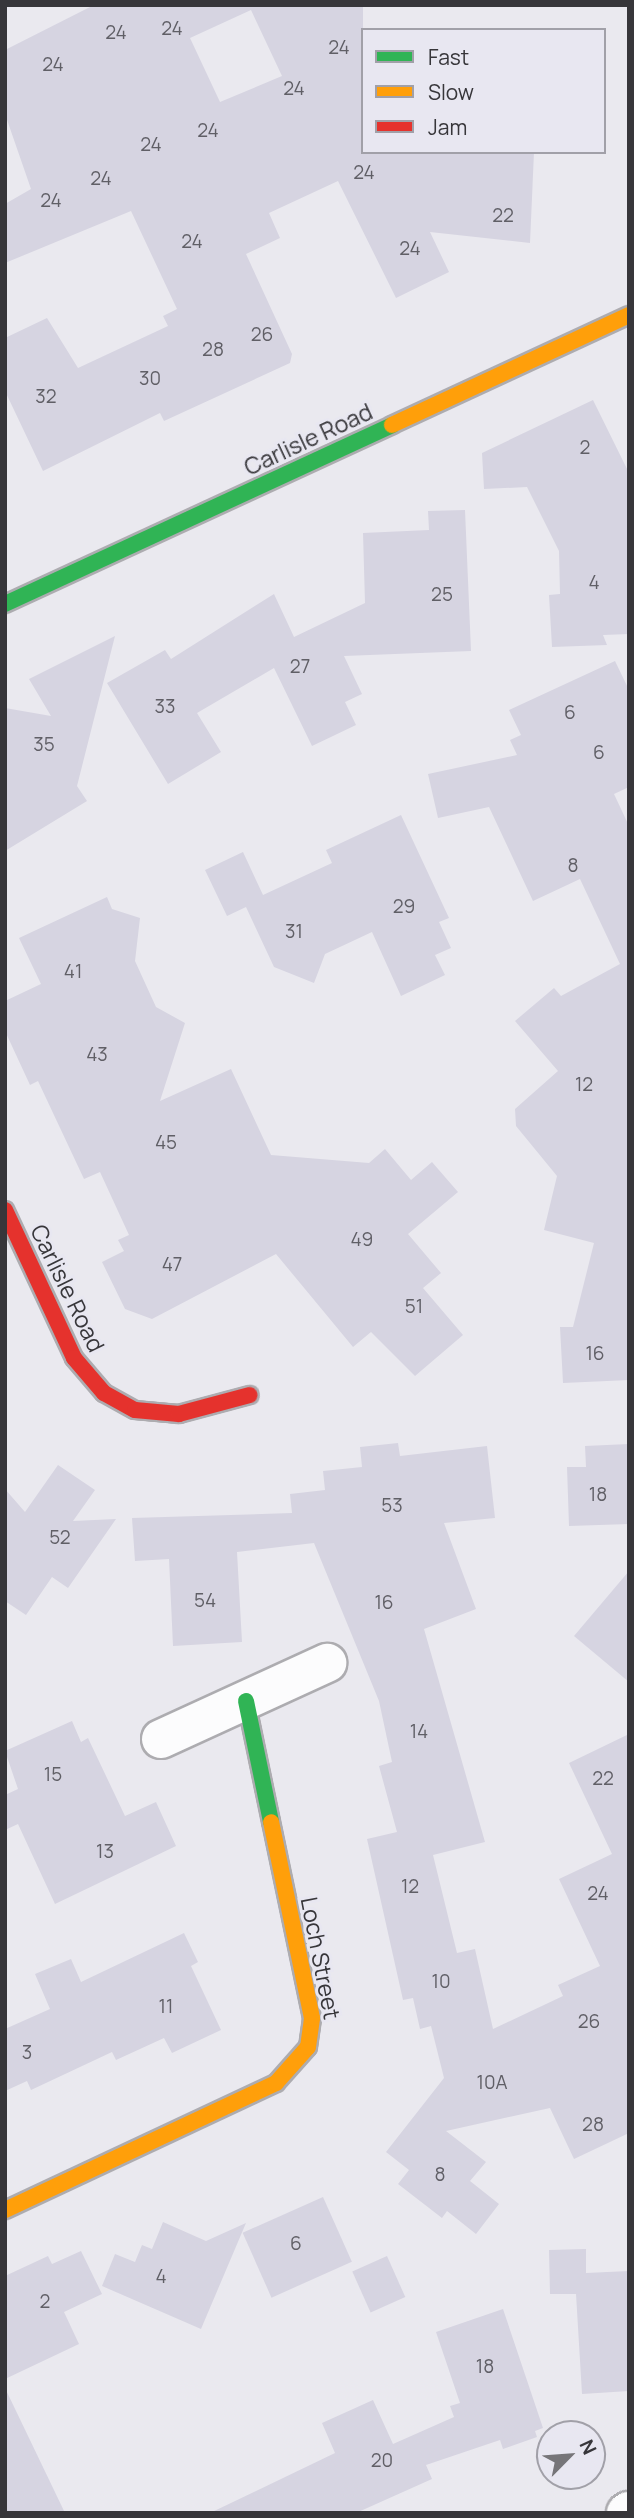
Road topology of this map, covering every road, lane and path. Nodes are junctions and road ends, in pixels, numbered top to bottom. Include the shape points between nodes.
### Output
1 (629, 315) edge
2 (5, 604) edge
3 (5, 1210) edge
4 (250, 1395) dead end
5 (327, 1663) dead end
6 (246, 1701) junction
7 (161, 1739) dead end
8 (5, 2210) edge

1 - 2 street, Carlisle Road
3 - 4 street, Carlisle Road via 74,1358 104,1393 135,1410 179,1414
5 - 6 street
6 - 7 street
6 - 8 street, Loch Street via 312,2018 308,2047 276,2083

